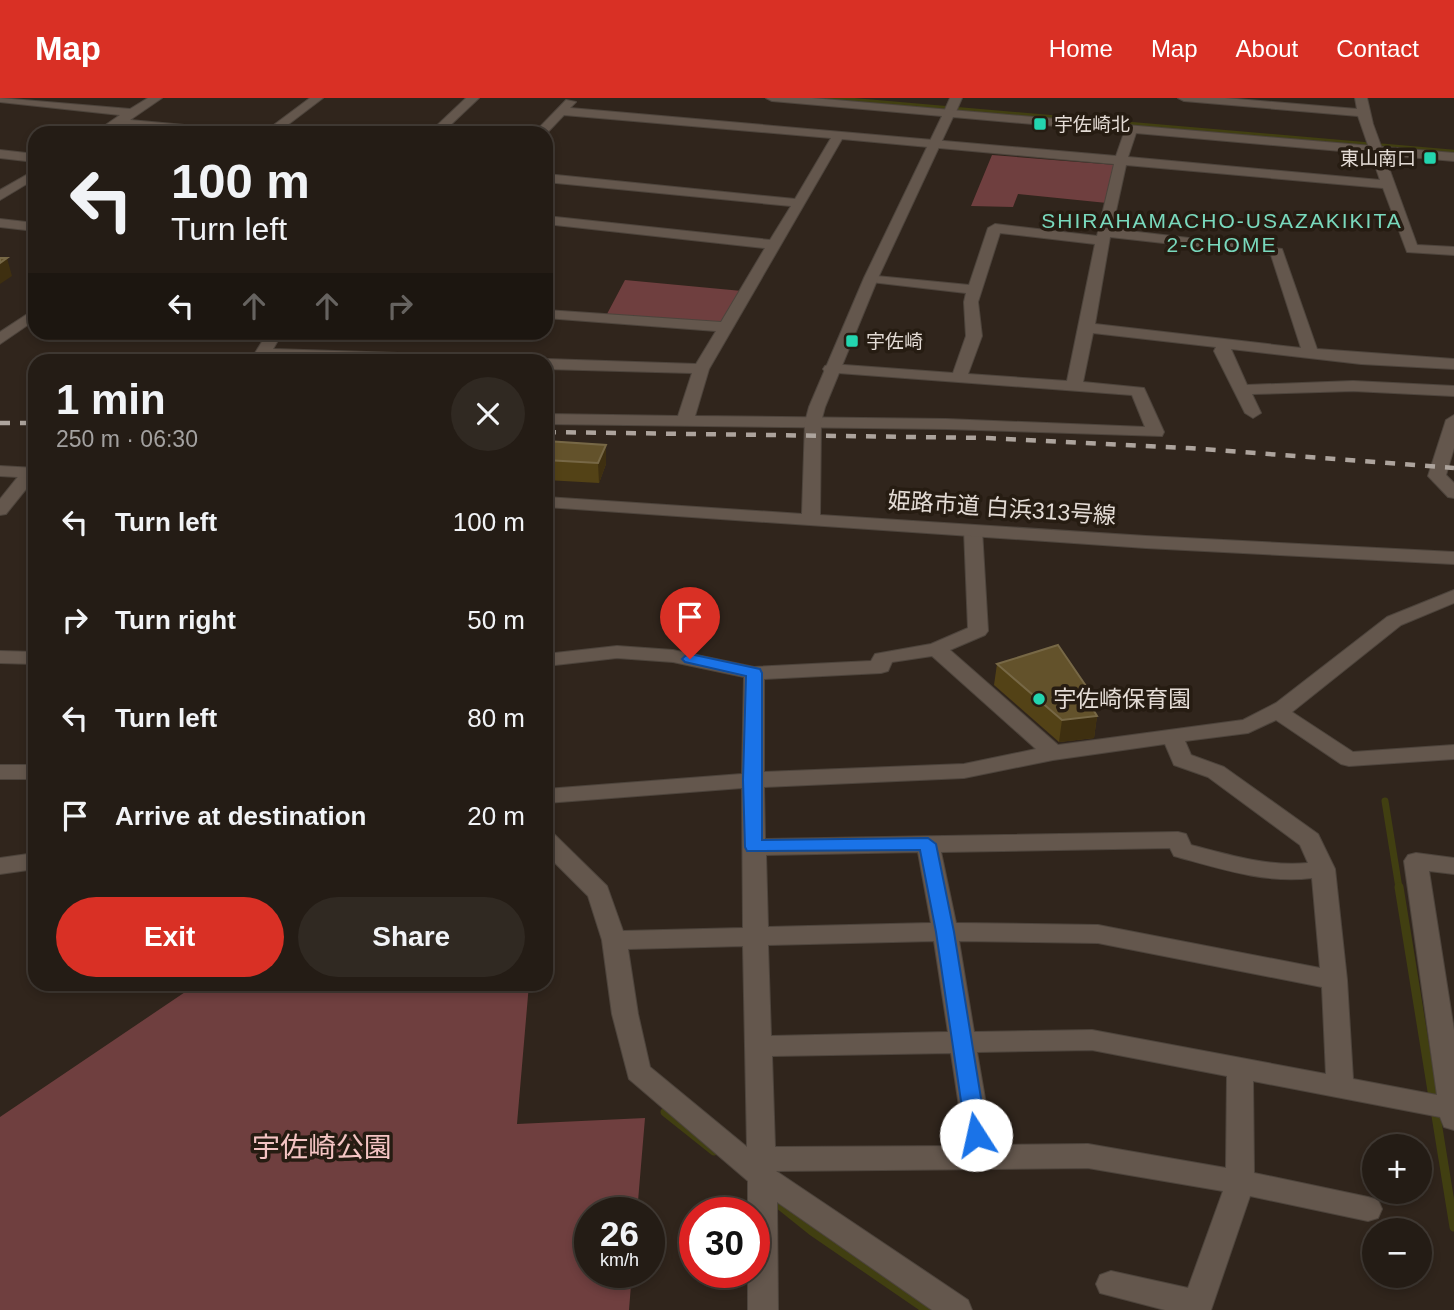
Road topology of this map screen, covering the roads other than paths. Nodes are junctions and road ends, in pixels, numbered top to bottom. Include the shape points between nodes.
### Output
1 (83, 98) edge
2 (156, 98) edge
3 (317, 98) edge
4 (473, 98) edge
5 (574, 98) edge
6 (772, 98) edge
7 (956, 98) edge
8 (1184, 98) edge
9 (1360, 98) edge
10 (10, 99) edge
11 (68, 106) junction
12 (561, 111) junction
13 (132, 113) junction
14 (1361, 113) junction
15 (949, 114) junction
16 (118, 122) junction
17 (111, 126) edge
18 (158, 126) edge
19 (279, 126) edge
20 (443, 126) edge
21 (547, 126) edge
22 (1131, 130) junction
23 (839, 135) junction
24 (937, 144) junction
25 (1376, 150) junction
26 (0, 154) edge
27 (28, 157) edge
28 (1454, 157) edge
29 (1120, 160) junction
30 (28, 178) edge
31 (553, 179) edge
32 (1386, 184) junction
33 (17, 185) junction
34 (28, 186) edge
35 (0, 196) edge
36 (799, 203) junction
37 (553, 221) edge
38 (0, 223) edge
39 (28, 226) edge
40 (1104, 237) junction
41 (774, 245) junction
42 (1454, 251) edge
43 (871, 278) junction
44 (974, 290) junction
45 (553, 315) edge
46 (28, 318) edge
47 (0, 325) edge
48 (16, 327) junction
49 (726, 327) junction
50 (1088, 328) junction
51 (0, 339) edge
52 (1226, 343) junction
53 (1310, 352) junction
54 (553, 364) edge
55 (1454, 364) edge
56 (701, 369) junction
57 (831, 369) junction
58 (959, 378) junction
59 (1074, 386) junction
60 (1242, 390) junction
61 (1454, 391) edge
62 (1253, 413) dead end
63 (553, 419) edge
64 (685, 420) junction
65 (1454, 420) edge
66 (813, 422) junction
67 (0, 471) edge
68 (28, 472) edge
69 (28, 478) edge
70 (1454, 493) edge
71 (553, 502) edge
72 (0, 510) edge
73 (811, 520) junction
74 (973, 530) junction
75 (1454, 558) edge
76 (1454, 596) edge
77 (936, 649) junction
78 (0, 657) edge
79 (28, 658) edge
80 (553, 659) edge
81 (754, 673) junction
82 (1276, 711) junction
83 (1173, 738) junction
84 (1454, 752) edge
85 (1053, 753) junction
86 (0, 772) edge
87 (28, 772) edge
88 (752, 780) junction
89 (553, 795) edge
90 (928, 844) junction
91 (553, 847) edge
92 (754, 847) junction
93 (28, 862) edge
94 (0, 866) edge
95 (1454, 866) edge
96 (1323, 869) junction
97 (945, 932) junction
98 (757, 938) junction
99 (614, 940) junction
100 (1335, 979) junction
101 (960, 1042) junction
102 (760, 1046) junction
103 (1240, 1068) junction
104 (1340, 1087) junction
105 (1453, 1112) edge
106 (981, 1158) junction
107 (764, 1169) junction
108 (1240, 1182) junction
109 (1368, 1209) dead end
110 (1111, 1284) dead end
111 (1197, 1307) edge
112 (763, 1310) edge
113 (957, 1310) edge

1 - 11 street
2 - 13 street
3 - 19 street
4 - 20 street
5 - 12 street
6 - 15 street
7 - 15 street
8 - 14 street
9 - 14 street
10 - 11 street
11 - 13 street
12 - 21 street
12 - 23 street
13 - 16 street
14 - 25 street
15 - 22 street
15 - 24 street
16 - 17 street
16 - 18 street
22 - 25 street
22 - 29 street
23 - 24 street
23 - 36 street
24 - 29 street
24 - 43 street
25 - 28 street
25 - 32 street
26 - 27 street
29 - 32 street
29 - 40 street
30 - 33 street
31 - 36 street
32 - 42 street via 1412,249
33 - 34 street
33 - 35 street
36 - 41 street
37 - 41 street
38 - 39 street
40 - 44 street via 995,228
40 - 50 street
40 - 53 street via 1277,252
41 - 49 street
43 - 44 street
43 - 57 street
44 - 58 street via 974,336
45 - 49 street
46 - 48 street
47 - 48 street
48 - 51 street
49 - 56 street
50 - 52 street
50 - 59 street
52 - 53 street
52 - 60 street via 1223,351
53 - 55 street
54 - 56 street
56 - 64 street
57 - 58 street
57 - 66 street
58 - 59 street
59 - 66 street via 1138,391 1157,432
60 - 61 street via 1353,386
60 - 62 street
63 - 64 street
64 - 66 street
65 - 70 street via 1437,477
66 - 73 street
67 - 68 street
69 - 72 street
71 - 73 street, 姫路市道 白浜313号線
73 - 74 street, 姫路市道 白浜313号線
74 - 75 street, 姫路市道 白浜313号線
74 - 77 street via 978,631
76 - 82 street via 1395,621
77 - 81 street via 883,658 881,667
77 - 85 street
78 - 79 street
80 - 81 street via 617,652 673,656
81 - 88 street
82 - 83 street via 1248,726
82 - 84 street via 1349,759
83 - 85 street
83 - 96 street via 1182,760 1216,772 1310,840
85 - 88 street via 964,772
86 - 87 street
88 - 89 street
88 - 92 street
90 - 92 street
90 - 96 street via 1178,839 1182,850 1273,873
90 - 97 street
91 - 99 street via 599,892
92 - 98 street
93 - 94 street
95 - 105 street via 1416,861
96 - 100 street
97 - 98 street
97 - 100 street via 1098,934
97 - 101 street
98 - 99 street
98 - 102 street
99 - 107 street via 638,1072
100 - 104 street
101 - 102 street
101 - 103 street via 1093,1040
101 - 106 street
102 - 107 street
103 - 104 street
103 - 108 street
104 - 105 street
106 - 107 street
106 - 108 street via 1088,1156
107 - 112 street
107 - 113 street
108 - 109 street
108 - 111 street
110 - 111 street

